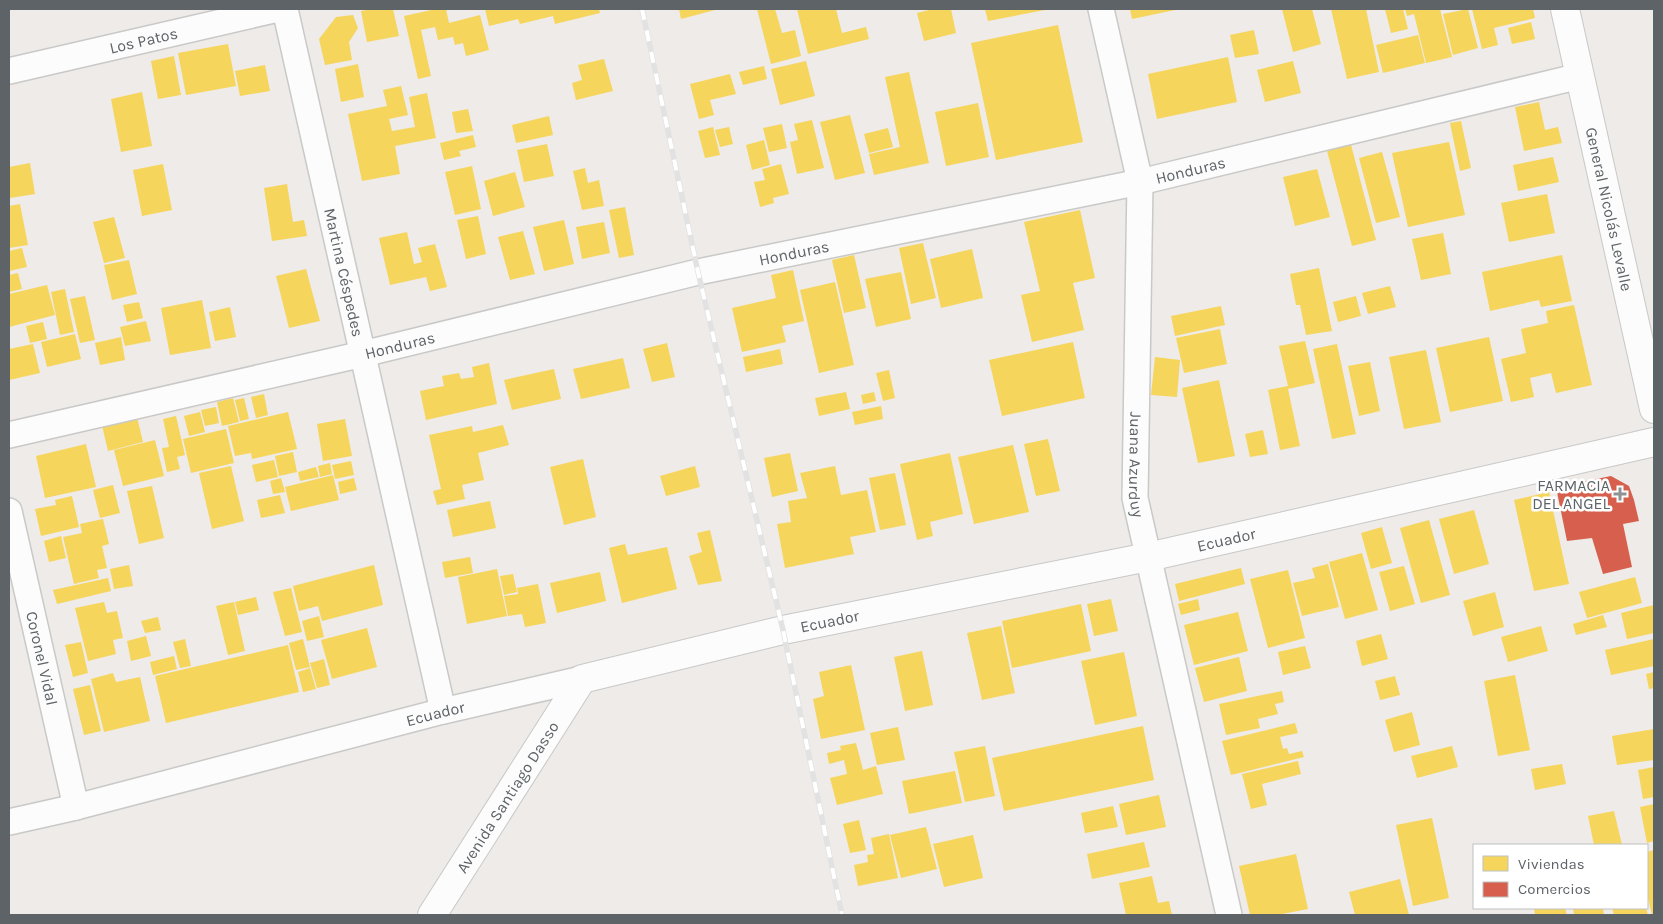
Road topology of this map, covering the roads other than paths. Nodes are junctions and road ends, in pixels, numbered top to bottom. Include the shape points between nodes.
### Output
1 (278, 9) edge
2 (285, 9) edge
3 (1101, 9) edge
4 (1565, 9) edge
5 (9, 71) edge
6 (1580, 76) junction
7 (1140, 182) junction
8 (363, 354) junction
9 (1654, 409) edge
10 (9, 435) edge
11 (1654, 442) edge
12 (9, 511) edge
13 (1148, 557) junction
14 (582, 679) junction
15 (443, 711) junction
16 (76, 808) junction
17 (9, 822) edge
18 (432, 915) edge
19 (1229, 915) edge

1 - 5 street, Los Patos
2 - 8 street, Martina Céspedes
3 - 7 street, Juana Azurduy
4 - 6 main road, General Nicolás Levalle
6 - 7 street, Honduras
6 - 9 main road, General Nicolás Levalle
7 - 8 street, Honduras via 698,272
7 - 13 street, Juana Azurduy via 1135,498
8 - 10 street, Honduras
8 - 15 street, Martina Céspedes
11 - 13 main road, Ecuador
12 - 16 street, Coronel Vidal
13 - 14 main road, Ecuador via 783,630
13 - 19 street, Juana Azurduy
14 - 15 street, Ecuador
14 - 18 main road, Avenida Santiago Dasso
15 - 16 street, Ecuador
16 - 17 street, Ecuador

